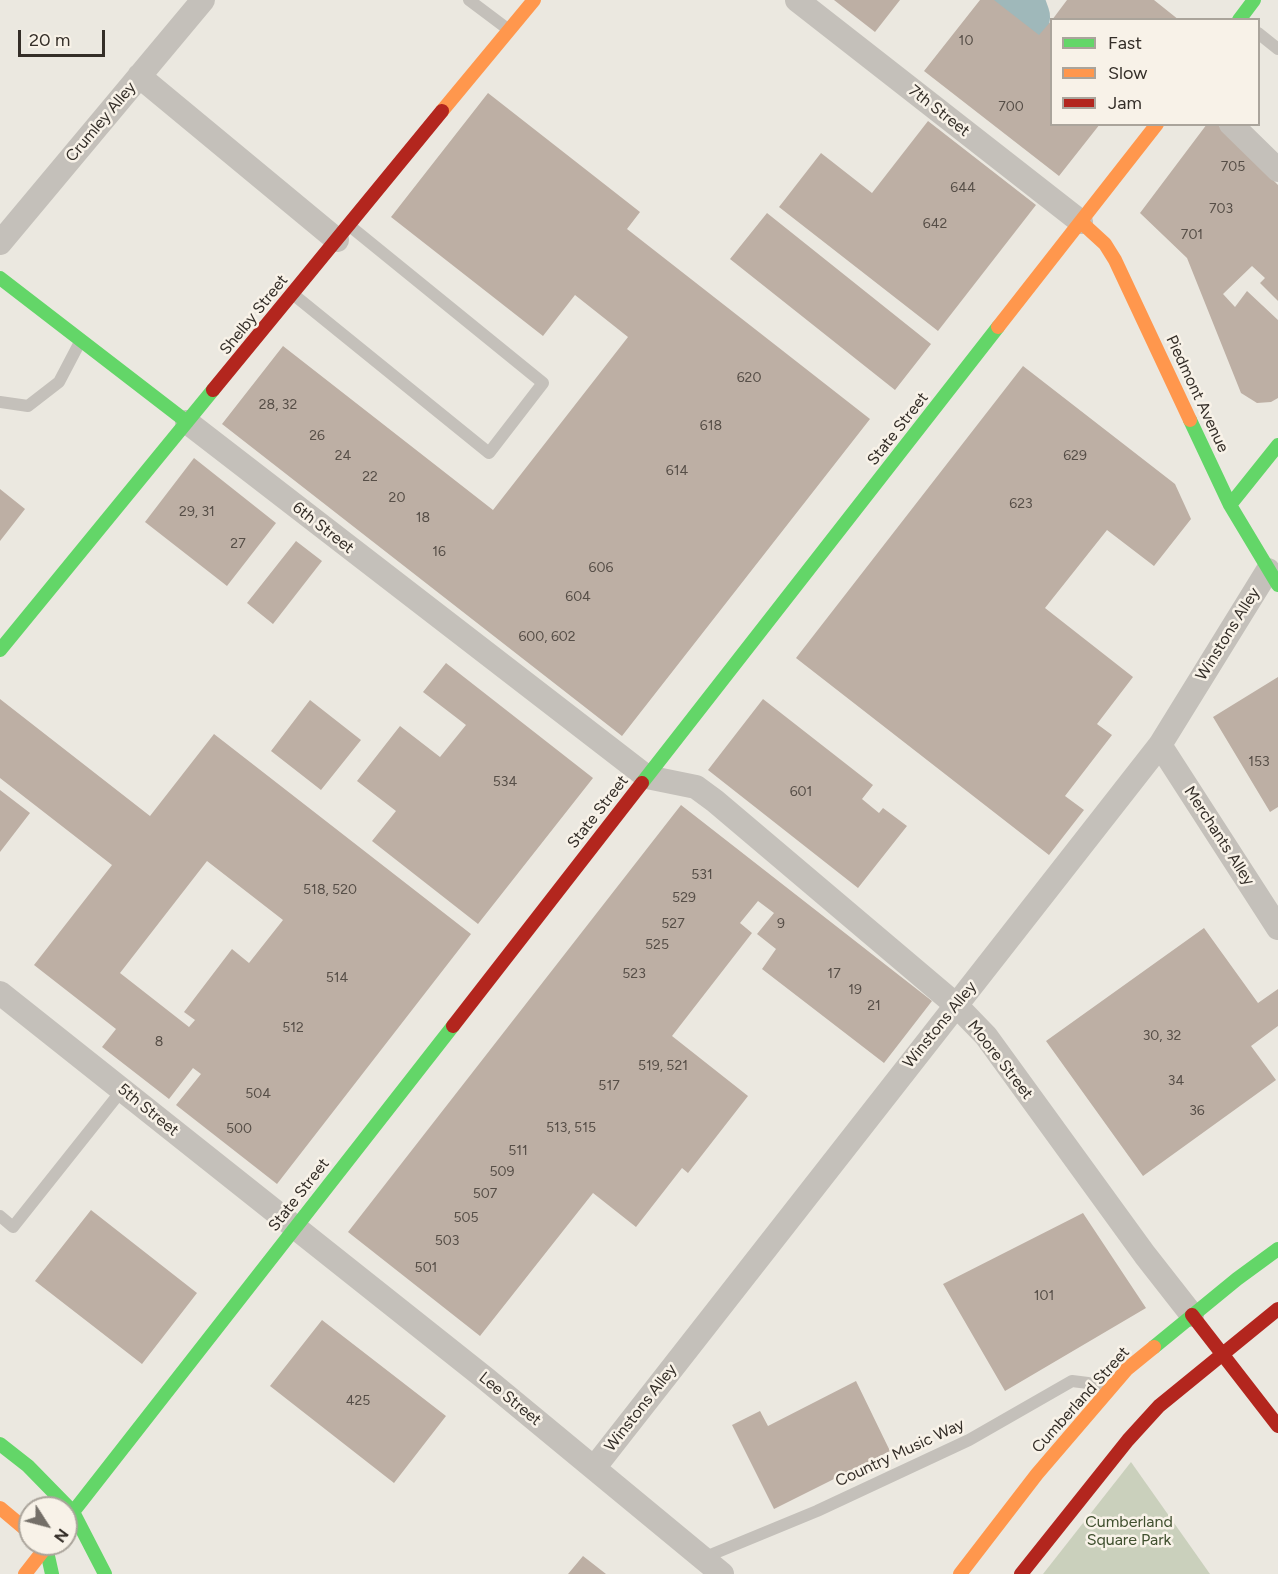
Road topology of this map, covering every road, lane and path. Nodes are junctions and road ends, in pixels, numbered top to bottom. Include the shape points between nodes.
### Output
1 (203, 0) edge
2 (469, 0) edge
3 (534, 0) edge
4 (797, 0) edge
5 (1254, 0) edge
6 (1241, 18) edge
7 (509, 30) junction
8 (1260, 35) edge
9 (1278, 49) edge
10 (139, 76) junction
11 (1155, 126) edge
12 (1233, 126) edge
13 (1278, 170) edge
14 (1081, 222) junction
15 (343, 233) junction
16 (0, 243) edge
17 (0, 278) edge
18 (293, 294) junction
19 (81, 340) junction
20 (0, 402) edge
21 (187, 422) junction
22 (1278, 445) edge
23 (1230, 505) junction
24 (1273, 578) edge
25 (0, 650) edge
26 (1160, 745) junction
27 (647, 777) junction
28 (1278, 928) edge
29 (0, 993) edge
30 (956, 1005) junction
31 (122, 1090) junction
32 (0, 1216) edge
33 (295, 1228) junction
34 (1278, 1249) edge
35 (1278, 1309) edge
36 (1192, 1315) junction
37 (1222, 1354) junction
38 (1106, 1393) junction
39 (1278, 1426) edge
40 (0, 1444) edge
41 (594, 1468) junction
42 (53, 1496) edge
43 (78, 1506) edge
44 (0, 1508) edge
45 (18, 1523) edge
46 (78, 1529) edge
47 (38, 1556) edge
48 (48, 1556) edge
49 (703, 1558) junction
50 (25, 1574) edge
51 (52, 1574) edge
52 (105, 1574) edge
53 (722, 1574) edge
54 (960, 1574) edge
55 (1021, 1574) edge

1 - 10 street, Crumley Alley
2 - 7 lane
3 - 7 main road, Shelby Street
4 - 14 street, 7th Street
5 - 6 main road
7 - 15 main road, Shelby Street
8 - 9 lane
10 - 15 street
10 - 16 street, Crumley Alley
11 - 14 main road, State Street
12 - 13 street
14 - 23 main road, Piedmont Avenue via 1105,244 1115,260
14 - 27 main road, State Street
15 - 18 main road, Shelby Street
15 - 18 lane via 543,382 489,453
17 - 19 main road, 6th Street
18 - 21 main road, Shelby Street
19 - 20 lane via 59,381 28,406
19 - 21 main road, 6th Street
21 - 25 main road, Shelby Street
21 - 27 street, 6th Street
22 - 23 main road
23 - 24 main road, Piedmont Avenue
24 - 26 street, Winstons Alley
26 - 28 street, Merchants Alley
26 - 30 street, Winstons Alley
27 - 30 street, Moore Street via 696,787
27 - 33 main road, State Street
29 - 31 street, 5th Street
30 - 36 street, Moore Street via 986,1036
30 - 41 street, Winstons Alley
31 - 32 lane via 13,1227
31 - 33 street, 5th Street
33 - 41 street, Lee Street
33 - 43 main road, State Street
34 - 36 main road, Cumberland Street
35 - 37 main road
36 - 37 main road, Moore Street
36 - 38 main road, Cumberland Street via 1127,1369
37 - 39 main road, Moore Street
37 - 55 main road via 1159,1406
38 - 49 lane, Country Music Way via 1088,1383 1072,1381 969,1440
38 - 54 main road, Cumberland Street
40 - 42 main road via 28,1466
41 - 49 street, Lee Street
44 - 45 main road
46 - 52 main road
47 - 50 main road
48 - 51 main road
49 - 53 street, Lee Street

